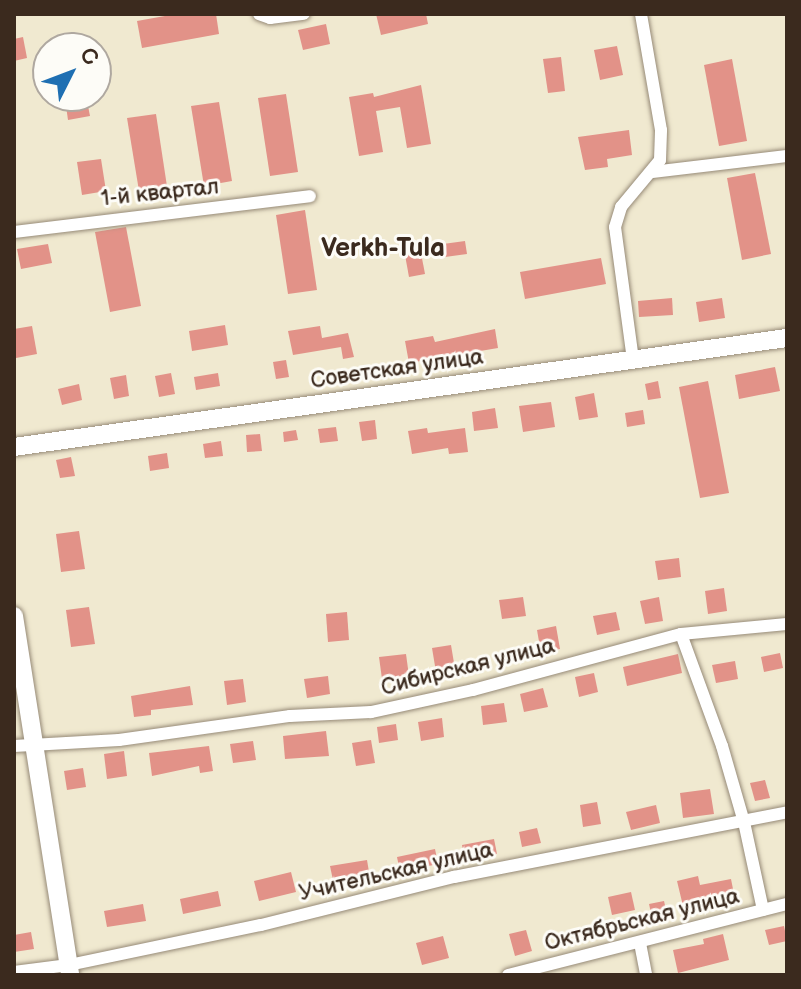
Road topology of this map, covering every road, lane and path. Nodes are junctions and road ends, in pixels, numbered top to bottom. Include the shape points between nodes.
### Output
1 (259, 14) edge
2 (304, 14) edge
3 (641, 14) edge
4 (787, 156) edge
5 (652, 172) junction
6 (310, 196) dead end
7 (14, 232) edge
8 (787, 338) edge
9 (633, 360) junction
10 (14, 447) edge
11 (14, 616) edge
12 (787, 624) edge
13 (681, 634) junction
14 (23, 745) edge
15 (787, 812) edge
16 (744, 822) junction
17 (787, 904) edge
18 (763, 910) junction
19 (640, 943) junction
20 (70, 970) edge
21 (14, 972) edge
22 (508, 975) edge
23 (646, 975) edge

1 - 2 street
3 - 5 street via 661,130 660,160
4 - 5 street
5 - 9 street via 621,207 615,227
6 - 7 street, 1-й квартал
8 - 9 main road, Советская улица
9 - 10 main road, Советская улица
11 - 14 main road
12 - 13 street, Сибирская улица
13 - 14 street, Сибирская улица via 371,712 290,716 119,740
13 - 16 street
14 - 20 main road
15 - 16 street, Учительская улица
16 - 18 street
16 - 20 street, Учительская улица via 454,877
17 - 18 street, Октябрьская улица
18 - 19 street, Октябрьская улица
19 - 22 street, Октябрьская улица
19 - 23 street
20 - 21 street, Учительская улица

